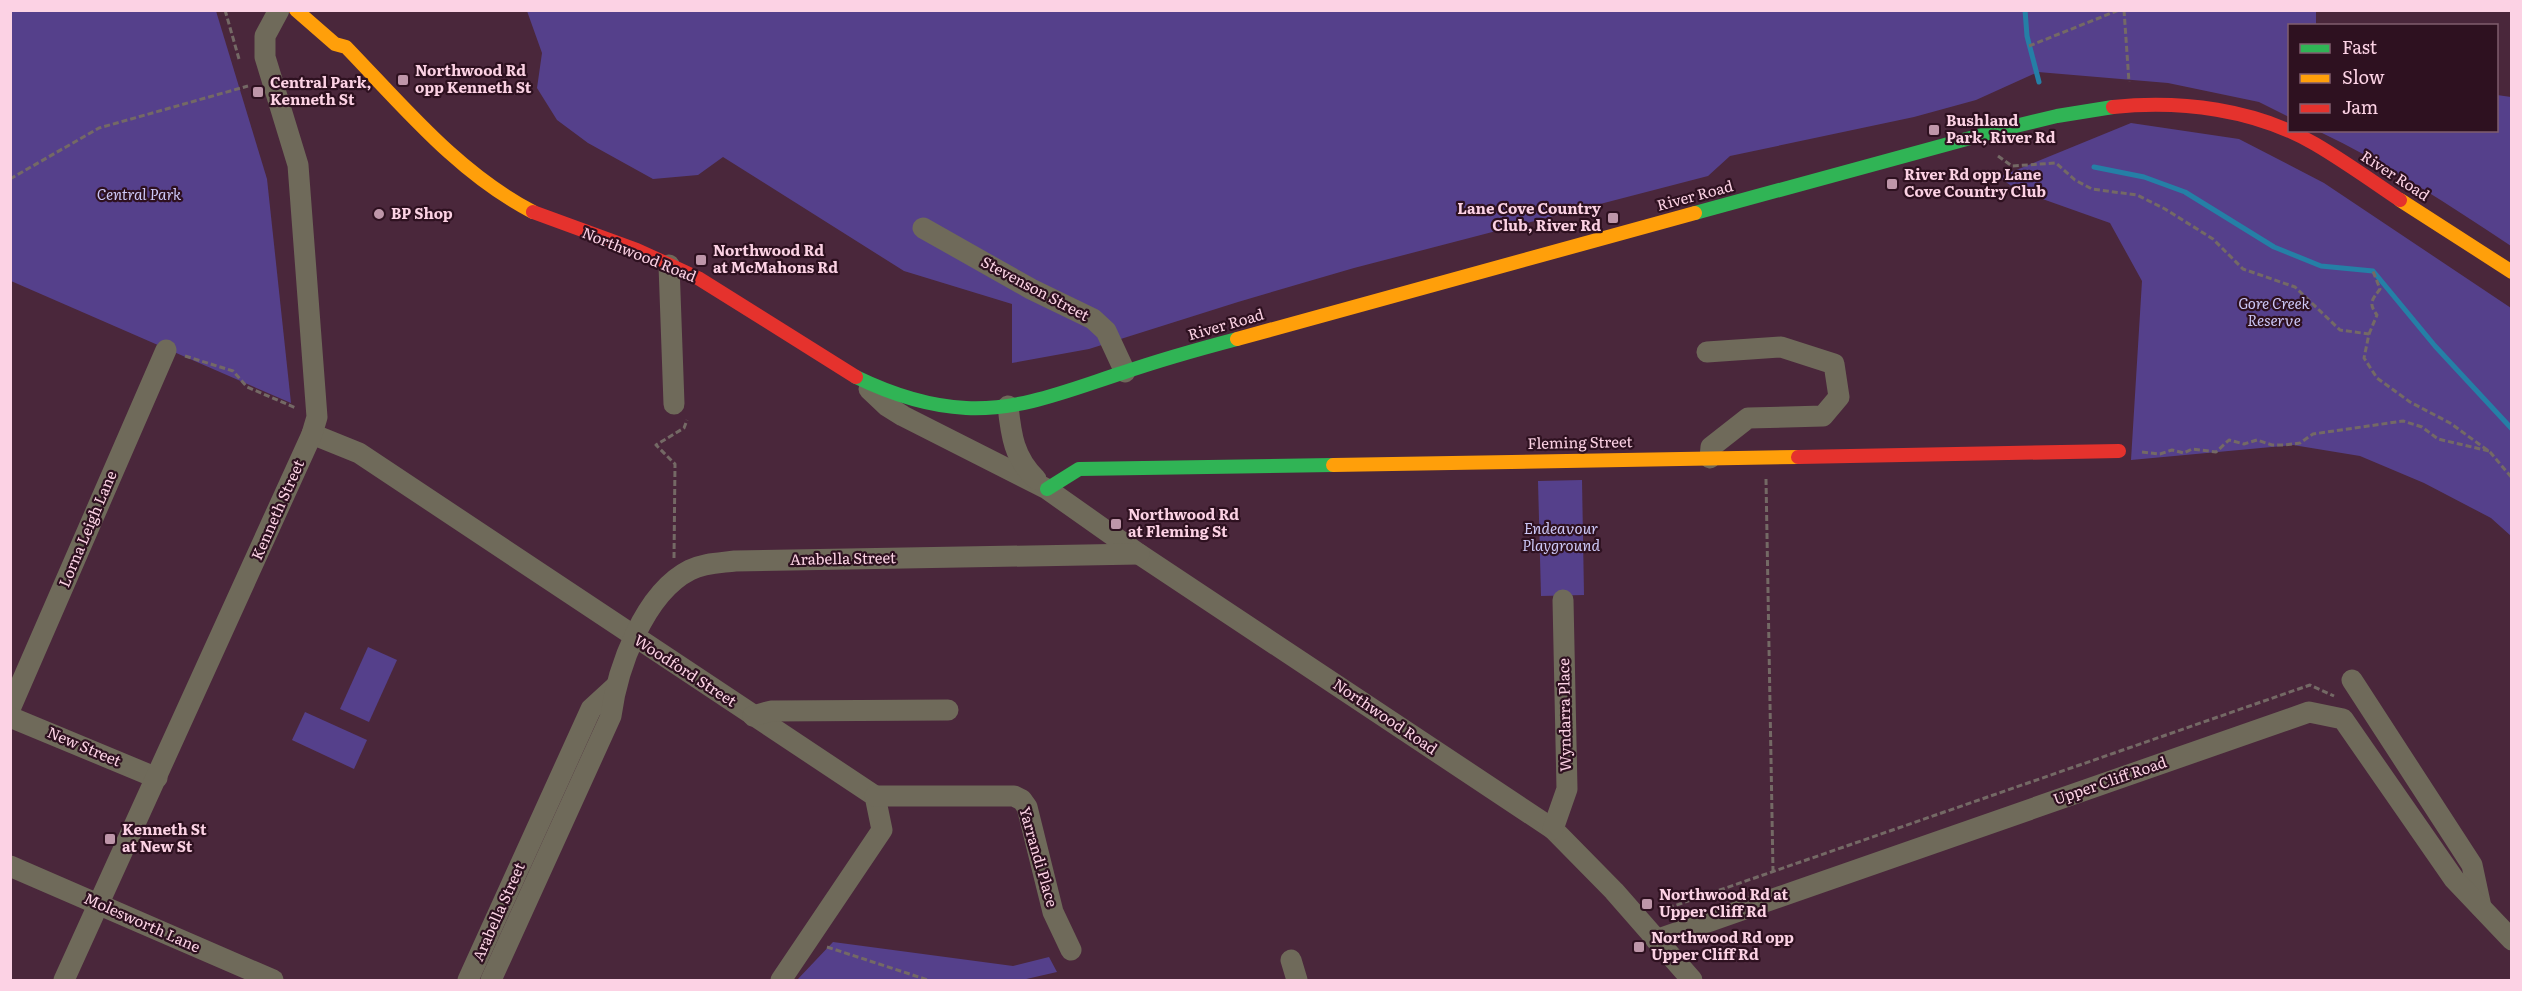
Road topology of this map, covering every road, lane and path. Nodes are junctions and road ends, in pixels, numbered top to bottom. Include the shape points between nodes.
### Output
1 (225, 10) edge
2 (279, 10) edge
3 (296, 10) edge
4 (2118, 10) edge
5 (2124, 10) edge
6 (332, 22) dead end
7 (2029, 46) dead end
8 (346, 47) junction
9 (239, 59) dead end
10 (248, 86) dead end
11 (2130, 105) junction
12 (1972, 138) junction
13 (10, 179) edge
14 (923, 228) dead end
15 (669, 265) junction
16 (2373, 271) dead end
17 (2511, 272) edge
18 (2369, 334) junction
19 (166, 350) joint
20 (1707, 352) dead end
21 (1125, 372) junction
22 (860, 380) junction
23 (674, 400) joint
24 (1008, 406) junction
25 (315, 425) junction
26 (2120, 450) joint
27 (2490, 452) junction
28 (1766, 457) junction
29 (1710, 458) junction
30 (2511, 478) edge
31 (1047, 489) junction
32 (1140, 554) junction
33 (674, 580) junction
34 (1563, 600) dead end
35 (635, 638) junction
36 (2352, 680) dead end
37 (2310, 685) dead end
38 (615, 687) junction
39 (10, 709) edge
40 (948, 711) dead end
41 (753, 716) junction
42 (10, 717) edge
43 (157, 778) junction
44 (875, 796) junction
45 (1553, 829) junction
46 (10, 866) edge
47 (1773, 871) junction
48 (98, 904) junction
49 (1668, 908) dead end
50 (2482, 909) junction
51 (809, 940) junction
52 (1656, 940) junction
53 (2511, 940) edge
54 (1071, 950) dead end
55 (64, 981) edge
56 (273, 981) edge
57 (468, 981) edge
58 (491, 981) edge
59 (781, 981) edge
60 (928, 981) edge
61 (1692, 981) edge

1 - 9 path
2 - 25 street, Kenneth Street via 265,36 265,57 298,165
3 - 8 main road, Northwood Road via 335,44
4 - 7 path
5 - 11 path
6 - 8 main road, Northwood Road via 344,35
8 - 15 main road, Northwood Road via 444,147 506,200
10 - 13 path via 99,128
11 - 12 main road, River Road via 2063,114
11 - 17 main road, River Road via 2208,108 2313,143
12 - 18 path via 2012,166 2056,163 2092,189 2137,195 2213,239 2243,269 2295,287 2340,330
12 - 21 main road, River Road via 1515,261
14 - 21 street, Stevenson Street via 1093,319 1106,331
15 - 22 main road, Northwood Road via 698,278
15 - 23 street
16 - 18 path via 2380,289 2371,301 2377,315
18 - 27 path via 2364,358 2377,378
19 - 25 path via 233,371 247,387
19 - 39 street, Lorna Leigh Lane
20 - 29 street via 1780,347 1834,364 1839,397 1823,416 1748,418 1711,447
21 - 24 main road, River Road
22 - 24 main road, River Road via 934,404 965,408
22 - 31 street, Northwood Road via 886,406
23 - 33 path via 684,401 691,414 684,428 656,445 675,464
24 - 31 street, Northwood Road via 1011,436 1020,460
25 - 35 street, Woodford Street
25 - 43 street, Kenneth Street
26 - 27 path via 2160,454 2192,449 2216,452 2229,440 2285,445 2300,443 2313,434 2403,421 2422,427 2438,439
26 - 28 main road, Fleming Street
27 - 30 path
28 - 29 main road, Fleming Street
28 - 47 path
29 - 31 main road, Fleming Street via 1079,469
31 - 32 street, Northwood Road
32 - 33 street, Arabella Street via 735,561 699,566
32 - 45 street, Northwood Road
33 - 35 street, Arabella Street via 648,611
34 - 45 street, Wyndarra Place via 1567,789
35 - 38 street, Arabella Street
35 - 41 street, Woodford Street
36 - 50 street via 2472,865
37 - 47 path
38 - 57 street, Arabella Street via 591,709
38 - 58 street, Arabella Street via 611,716
40 - 41 street via 771,711
41 - 44 street, Woodford Street
42 - 43 street, New Street
43 - 48 street, Kenneth Street
44 - 51 street via 882,830
44 - 54 street, Yarrandi Place via 1014,796 1022,800 1053,912
45 - 52 street, Northwood Road
46 - 48 street, Molesworth Lane
47 - 49 path
48 - 55 street, Kenneth Street
48 - 56 street, Molesworth Lane
50 - 52 street, Upper Cliff Road via 2454,879 2343,718 2309,712
50 - 53 street, Upper Cliff Road
51 - 59 street
51 - 60 path
52 - 61 street, Northwood Road

